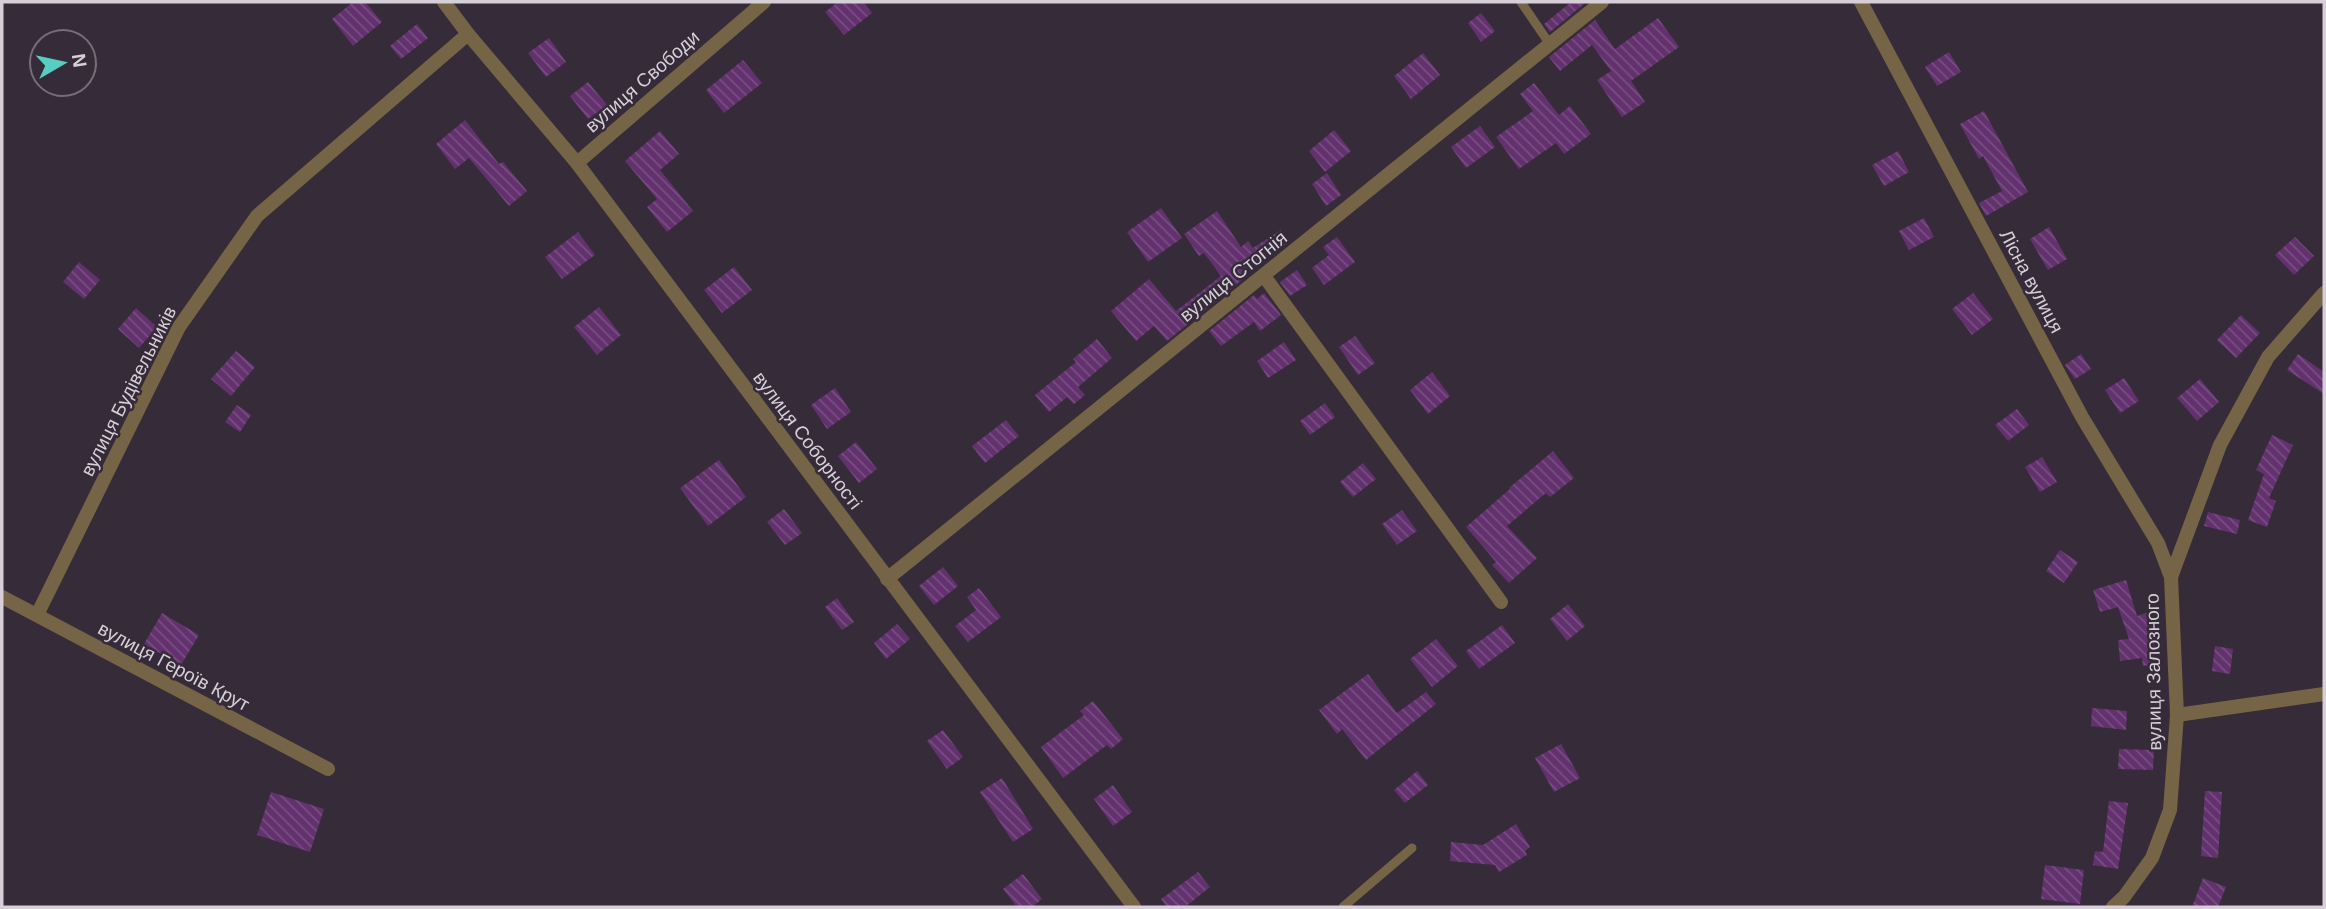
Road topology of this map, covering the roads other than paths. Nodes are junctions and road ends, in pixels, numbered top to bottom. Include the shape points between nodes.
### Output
1 (443, 2) edge
2 (764, 2) edge
3 (1521, 2) edge
4 (1602, 2) edge
5 (1861, 2) edge
6 (468, 34) junction
7 (1549, 43) junction
8 (576, 163) junction
9 (1264, 276) junction
10 (2324, 293) edge
11 (2171, 577) junction
12 (887, 579) junction
13 (2, 597) edge
14 (1501, 602) dead end
15 (37, 615) junction
16 (2324, 694) edge
17 (2177, 715) junction
18 (328, 769) dead end
19 (1412, 848) dead end
20 (1134, 907) edge
21 (1343, 907) edge
22 (2113, 907) edge

1 - 6 street, вулиця Соборності
2 - 8 street, вулиця Свободи
3 - 7 lane
4 - 7 street, вулиця Стогнія
5 - 11 street, Лісна вулиця via 2082,417 2158,543
6 - 8 street, вулиця Соборності
6 - 15 street, вулиця Будівельників via 257,216 179,327
7 - 9 street, вулиця Стогнія
8 - 12 street, вулиця Соборності
9 - 12 street, вулиця Стогнія
9 - 14 street
10 - 11 street, вулиця Залозного via 2268,357 2220,445
11 - 17 street, вулиця Залозного
12 - 20 street, вулиця Соборності
13 - 15 street, вулиця Героїв Крут
15 - 18 street, вулиця Героїв Крут
16 - 17 street
17 - 22 street, вулиця Залозного via 2170,810 2152,858
19 - 21 lane

